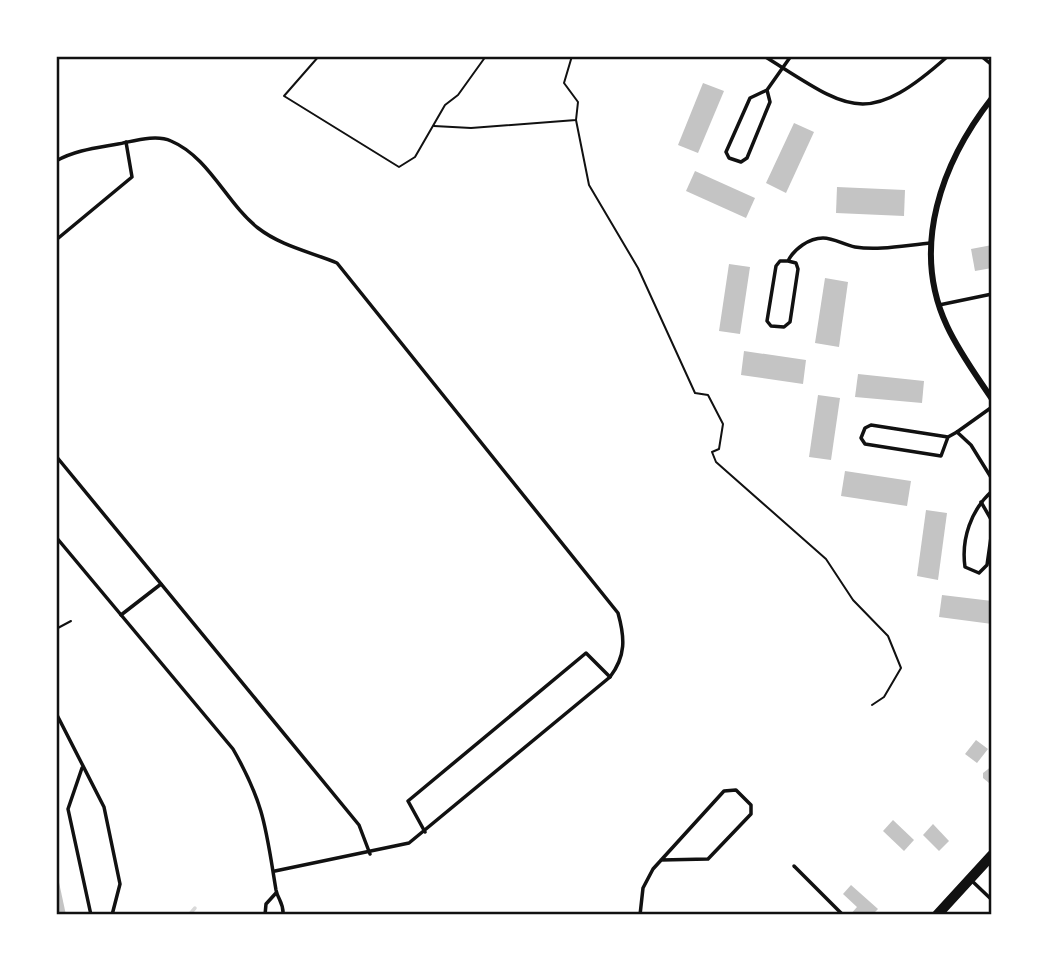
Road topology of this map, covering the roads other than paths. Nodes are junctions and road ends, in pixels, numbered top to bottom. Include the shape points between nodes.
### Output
1 (764, 56) edge
2 (791, 56) edge
3 (947, 56) edge
4 (981, 56) edge
5 (992, 65) edge
6 (783, 68) junction
7 (767, 90) junction
8 (992, 98) edge
9 (126, 142) junction
10 (56, 161) edge
11 (56, 240) edge
12 (932, 243) junction
13 (788, 261) junction
14 (992, 293) edge
15 (939, 305) junction
16 (992, 398) edge
17 (992, 407) edge
18 (957, 432) junction
19 (948, 437) junction
20 (56, 456) edge
21 (992, 479) edge
22 (992, 491) edge
23 (981, 502) junction
24 (992, 521) edge
25 (992, 530) edge
26 (56, 537) edge
27 (161, 584) junction
28 (121, 615) junction
29 (610, 677) junction
30 (56, 713) edge
31 (82, 767) junction
32 (425, 832) junction
33 (370, 854) junction
34 (992, 855) edge
35 (662, 860) junction
36 (794, 866) dead end
37 (275, 872) junction
38 (970, 879) junction
39 (276, 893) junction
40 (992, 900) edge
41 (90, 915) edge
42 (112, 915) edge
43 (265, 915) edge
44 (283, 915) edge
45 (640, 915) edge
46 (843, 915) edge
47 (937, 915) edge

1 - 6 lane
2 - 6 lane
3 - 6 lane via 914,86 877,103 844,103
4 - 5 lane
6 - 7 lane
7 - 7 lane via 750,98 726,152 729,158 741,162 747,158 770,102
8 - 12 street via 962,139 944,177
9 - 10 lane via 72,152
9 - 11 lane via 132,177
9 - 29 lane via 170,140 192,155 256,227 275,240 337,263 349,276 618,613 624,645 620,664
12 - 13 lane via 855,247 823,238 792,252
12 - 15 street
13 - 13 lane via 776,266 767,321 771,326 790,322 798,269 796,262
14 - 15 lane
15 - 16 street via 959,349
17 - 18 lane
18 - 19 lane
18 - 21 lane
19 - 19 lane via 871,425 864,428 861,438 864,444 941,456
20 - 27 lane
22 - 23 lane
23 - 24 lane
23 - 25 lane via 970,521 964,560 971,572 979,573 987,565
26 - 28 lane
27 - 28 lane
27 - 33 lane via 359,825
28 - 37 lane via 233,750 254,785 268,828
29 - 32 lane
29 - 32 lane via 586,653 408,801
30 - 31 lane
31 - 41 lane via 68,808
31 - 42 lane via 104,807 117,861 120,884
32 - 33 lane via 409,843
33 - 37 lane
34 - 38 main road
35 - 35 lane via 724,791 736,790 751,805 751,814 708,859
35 - 45 lane via 643,888
36 - 46 lane
37 - 39 lane
38 - 40 lane
38 - 47 main road
39 - 43 lane via 266,904
39 - 44 lane via 284,904

